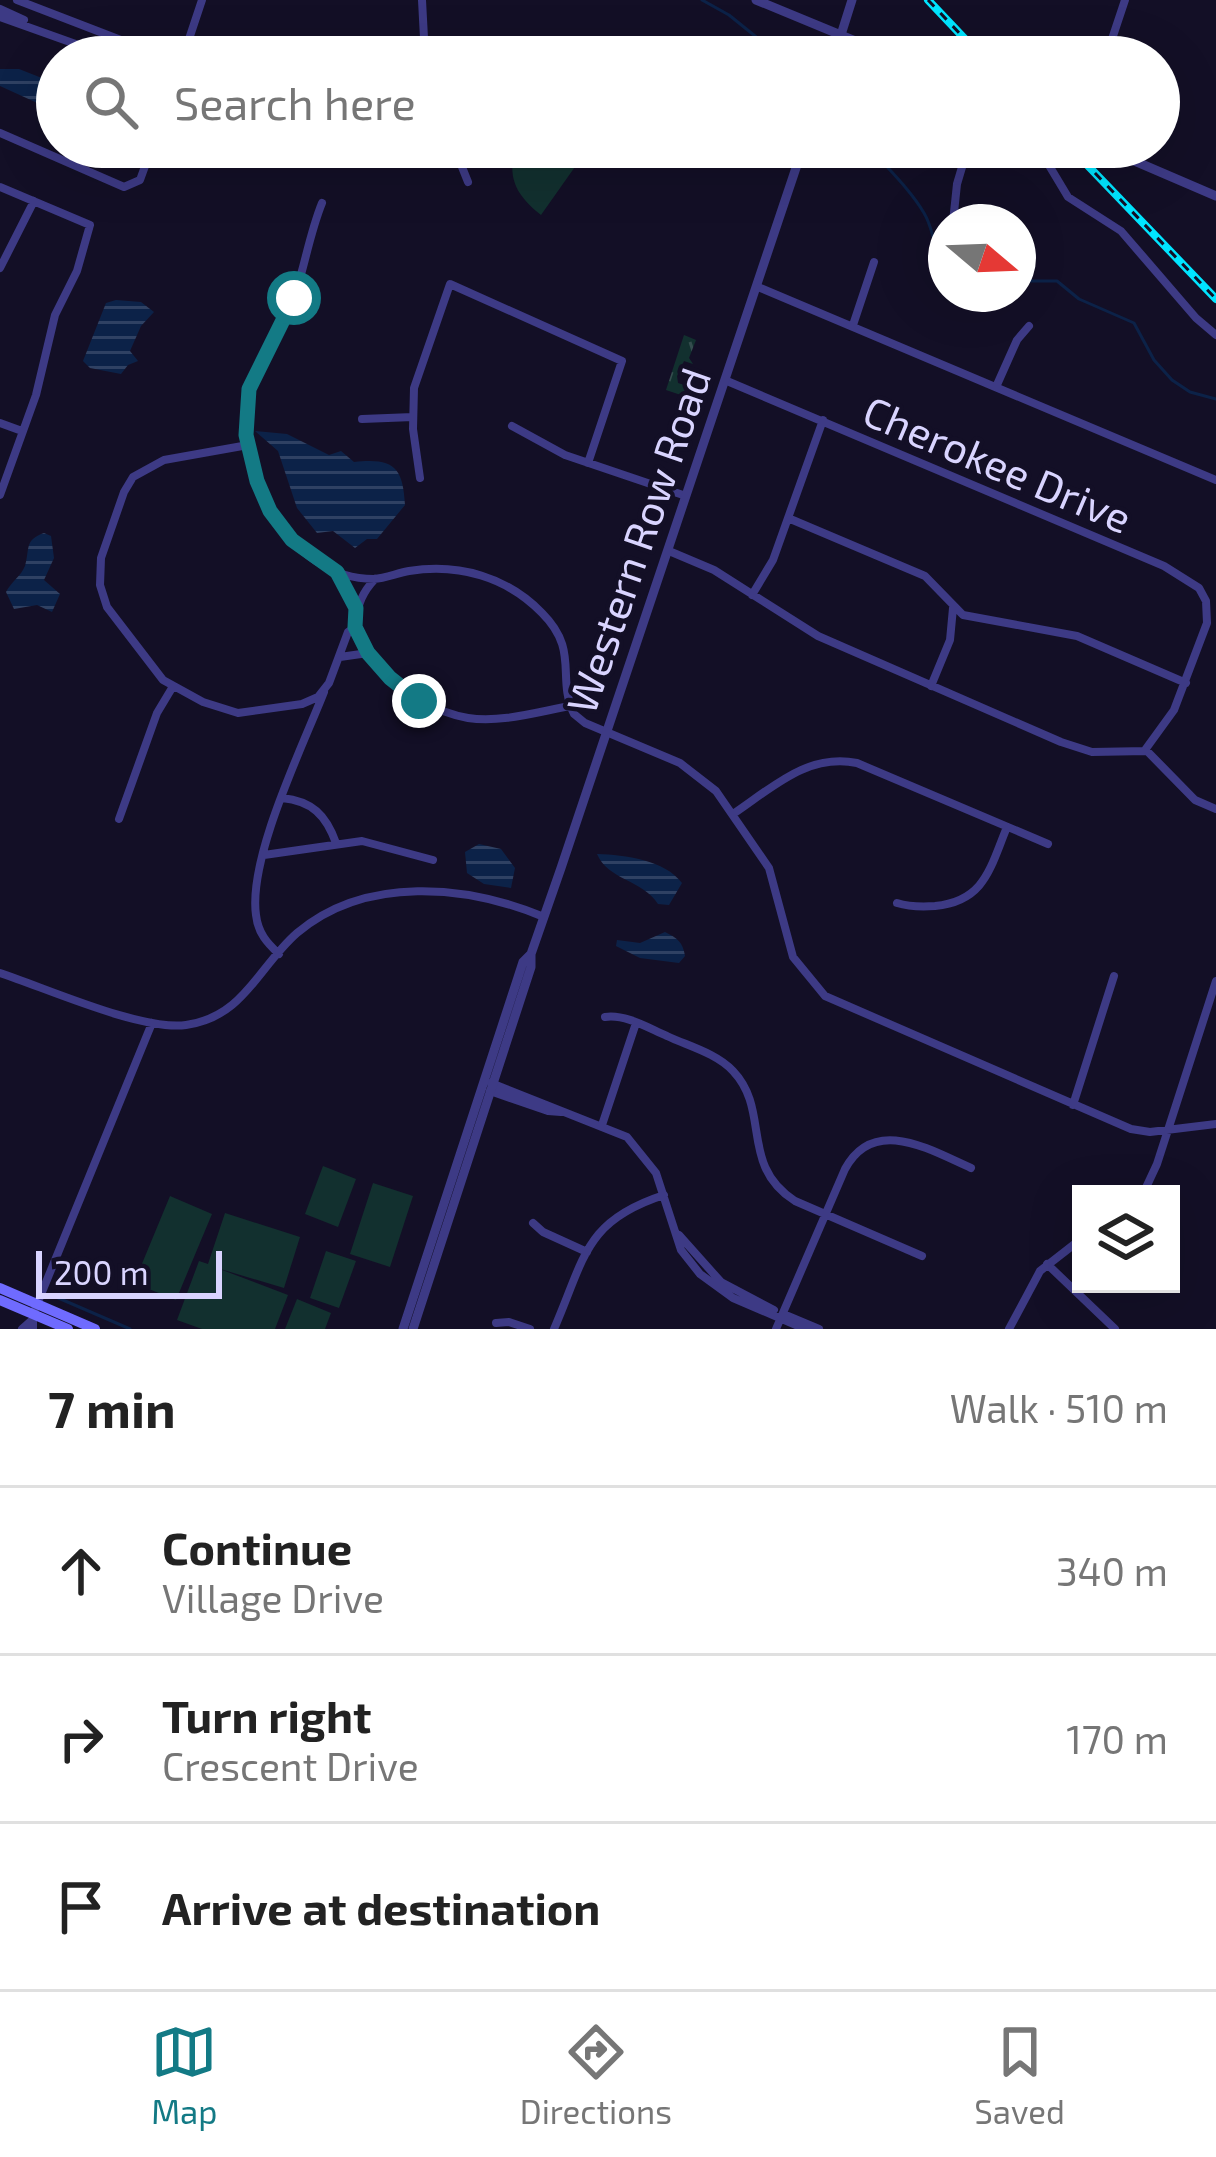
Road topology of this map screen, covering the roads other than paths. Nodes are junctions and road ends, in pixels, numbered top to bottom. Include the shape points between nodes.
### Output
1 (17, 0) edge
2 (202, 0) edge
3 (422, 0) edge
4 (756, 0) edge
5 (772, 0) edge
6 (852, 0) edge
7 (1125, 0) edge
8 (0, 13) edge
9 (801, 19) junction
10 (841, 35) joint
11 (57, 36) edge
12 (110, 36) edge
13 (190, 36) edge
14 (424, 36) edge
15 (1113, 36) edge
16 (0, 133) edge
17 (36, 149) edge
18 (80, 168) edge
19 (144, 168) edge
20 (462, 168) edge
21 (796, 168) edge
22 (961, 168) edge
23 (1051, 168) edge
24 (1151, 168) edge
25 (468, 182) dead end
26 (0, 187) edge
27 (1216, 196) edge
28 (34, 201) junction
29 (322, 203) dead end
30 (954, 204) edge
31 (874, 262) dead end
32 (0, 268) edge
33 (758, 287) junction
34 (853, 325) junction
35 (1029, 326) dead end
36 (1216, 335) edge
37 (727, 381) junction
38 (996, 387) junction
39 (413, 417) junction
40 (362, 419) dead end
41 (823, 420) junction
42 (0, 423) edge
43 (512, 426) dead end
44 (22, 431) junction
45 (248, 446) junction
46 (588, 463) junction
47 (419, 478) dead end
48 (1216, 480) edge
49 (0, 495) edge
50 (687, 497) junction
51 (788, 518) junction
52 (669, 551) junction
53 (337, 572) junction
54 (375, 579) junction
55 (752, 595) junction
56 (356, 608) junction
57 (953, 608) junction
58 (1211, 625) edge
59 (355, 627) junction
60 (368, 653) junction
61 (339, 657) junction
62 (1186, 682) junction
63 (931, 686) junction
64 (172, 688) junction
65 (324, 691) junction
66 (570, 706) junction
67 (606, 731) junction
68 (1145, 750) junction
69 (282, 798) junction
70 (1216, 808) edge
71 (733, 814) junction
72 (119, 819) dead end
73 (1007, 827) junction
74 (336, 844) junction
75 (1048, 844) dead end
76 (264, 855) junction
77 (433, 860) dead end
78 (897, 903) dead end
79 (544, 917) junction
80 (279, 954) junction
81 (0, 973) edge
82 (1114, 976) dead end
83 (1216, 981) edge
84 (605, 1017) dead end
85 (152, 1023) junction
86 (637, 1023) junction
87 (488, 1086) junction
88 (1073, 1105) junction
89 (1216, 1124) edge
90 (602, 1125) junction
91 (1168, 1130) junction
92 (970, 1168) dead end
93 (1147, 1185) edge
94 (664, 1195) junction
95 (825, 1214) junction
96 (533, 1222) dead end
97 (1072, 1246) edge
98 (587, 1252) junction
99 (922, 1256) dead end
100 (1047, 1264) junction
101 (0, 1288) edge
102 (0, 1300) edge
103 (782, 1316) junction
104 (33, 1317) edge
105 (496, 1323) dead end
106 (22, 1329) edge
107 (68, 1329) edge
108 (95, 1329) edge
109 (403, 1329) edge
110 (413, 1329) edge
111 (530, 1329) edge
112 (554, 1329) edge
113 (776, 1329) edge
114 (805, 1329) edge
115 (820, 1329) edge
116 (1009, 1329) edge
117 (1114, 1329) edge

1 - 12 street
2 - 13 street
3 - 14 street
4 - 9 street
5 - 9 street
6 - 10 street
7 - 15 street
8 - 11 street
9 - 10 street
16 - 17 street
18 - 19 street via 124,187
20 - 25 street
21 - 33 street, Western Row Road
22 - 30 street
23 - 36 street via 1068,197 1112,223
24 - 27 street
26 - 28 street
28 - 32 street
28 - 44 street via 90,225
29 - 45 street via 289,310 249,389
31 - 34 street
33 - 34 street
33 - 37 street, Western Row Road
34 - 38 street
35 - 38 street
37 - 41 street, Cherokee Drive
37 - 50 street, Western Row Road
38 - 48 street
39 - 40 street
39 - 46 street via 416,379 448,284 622,361
39 - 47 street
41 - 51 street
41 - 58 street, Cherokee Drive via 1176,572 1199,588
42 - 44 street
43 - 46 street
44 - 49 street
45 - 53 street via 275,519 302,550
45 - 64 street via 140,471 105,545 99,576 107,607
46 - 50 street
50 - 52 street, Western Row Road
51 - 55 street
51 - 57 street via 925,577
52 - 55 street
52 - 67 street, Western Row Road
53 - 54 street
53 - 56 street
54 - 56 street
54 - 66 street via 453,568 513,590 561,638
55 - 63 street via 818,636
56 - 59 street
57 - 62 street via 1077,636
57 - 63 street
58 - 62 street
59 - 60 street
59 - 61 street
60 - 61 street
60 - 66 street via 412,696 449,713 495,719
61 - 65 street
62 - 68 street
63 - 68 street via 1088,751
64 - 65 street via 242,713 302,704
64 - 72 street
65 - 69 street
66 - 67 street
67 - 71 street via 696,773
67 - 79 street, Western Row Road
68 - 70 street via 1195,800
69 - 74 street via 321,813
69 - 76 street
71 - 73 street via 797,770 838,760
71 - 88 street via 775,880 793,957 825,996
73 - 75 street
73 - 78 street via 972,894 952,904
74 - 76 street
74 - 77 street via 376,843
76 - 80 street via 256,919
79 - 80 street via 471,894 398,892 329,914
79 - 87 street, Western Row Road
80 - 85 street via 220,1015
81 - 85 street
82 - 88 street
83 - 91 street
84 - 86 street
85 - 104 street
86 - 90 street
86 - 95 street via 734,1073 748,1096 768,1177
87 - 90 street
87 - 109 street, Western Row Road
87 - 110 street, Western Row Road
88 - 91 street via 1131,1129
89 - 91 street
90 - 94 street via 644,1153
91 - 93 street
92 - 95 street via 906,1141 879,1139 849,1160
94 - 98 street via 613,1217
94 - 103 street via 677,1233 721,1282
95 - 99 street
95 - 103 street
96 - 98 street
97 - 100 street
98 - 112 street
100 - 116 street
100 - 117 street
101 - 104 main road
102 - 104 main road
103 - 113 street
103 - 114 street
103 - 115 street
104 - 106 street
104 - 107 main road
104 - 108 main road
105 - 111 street

